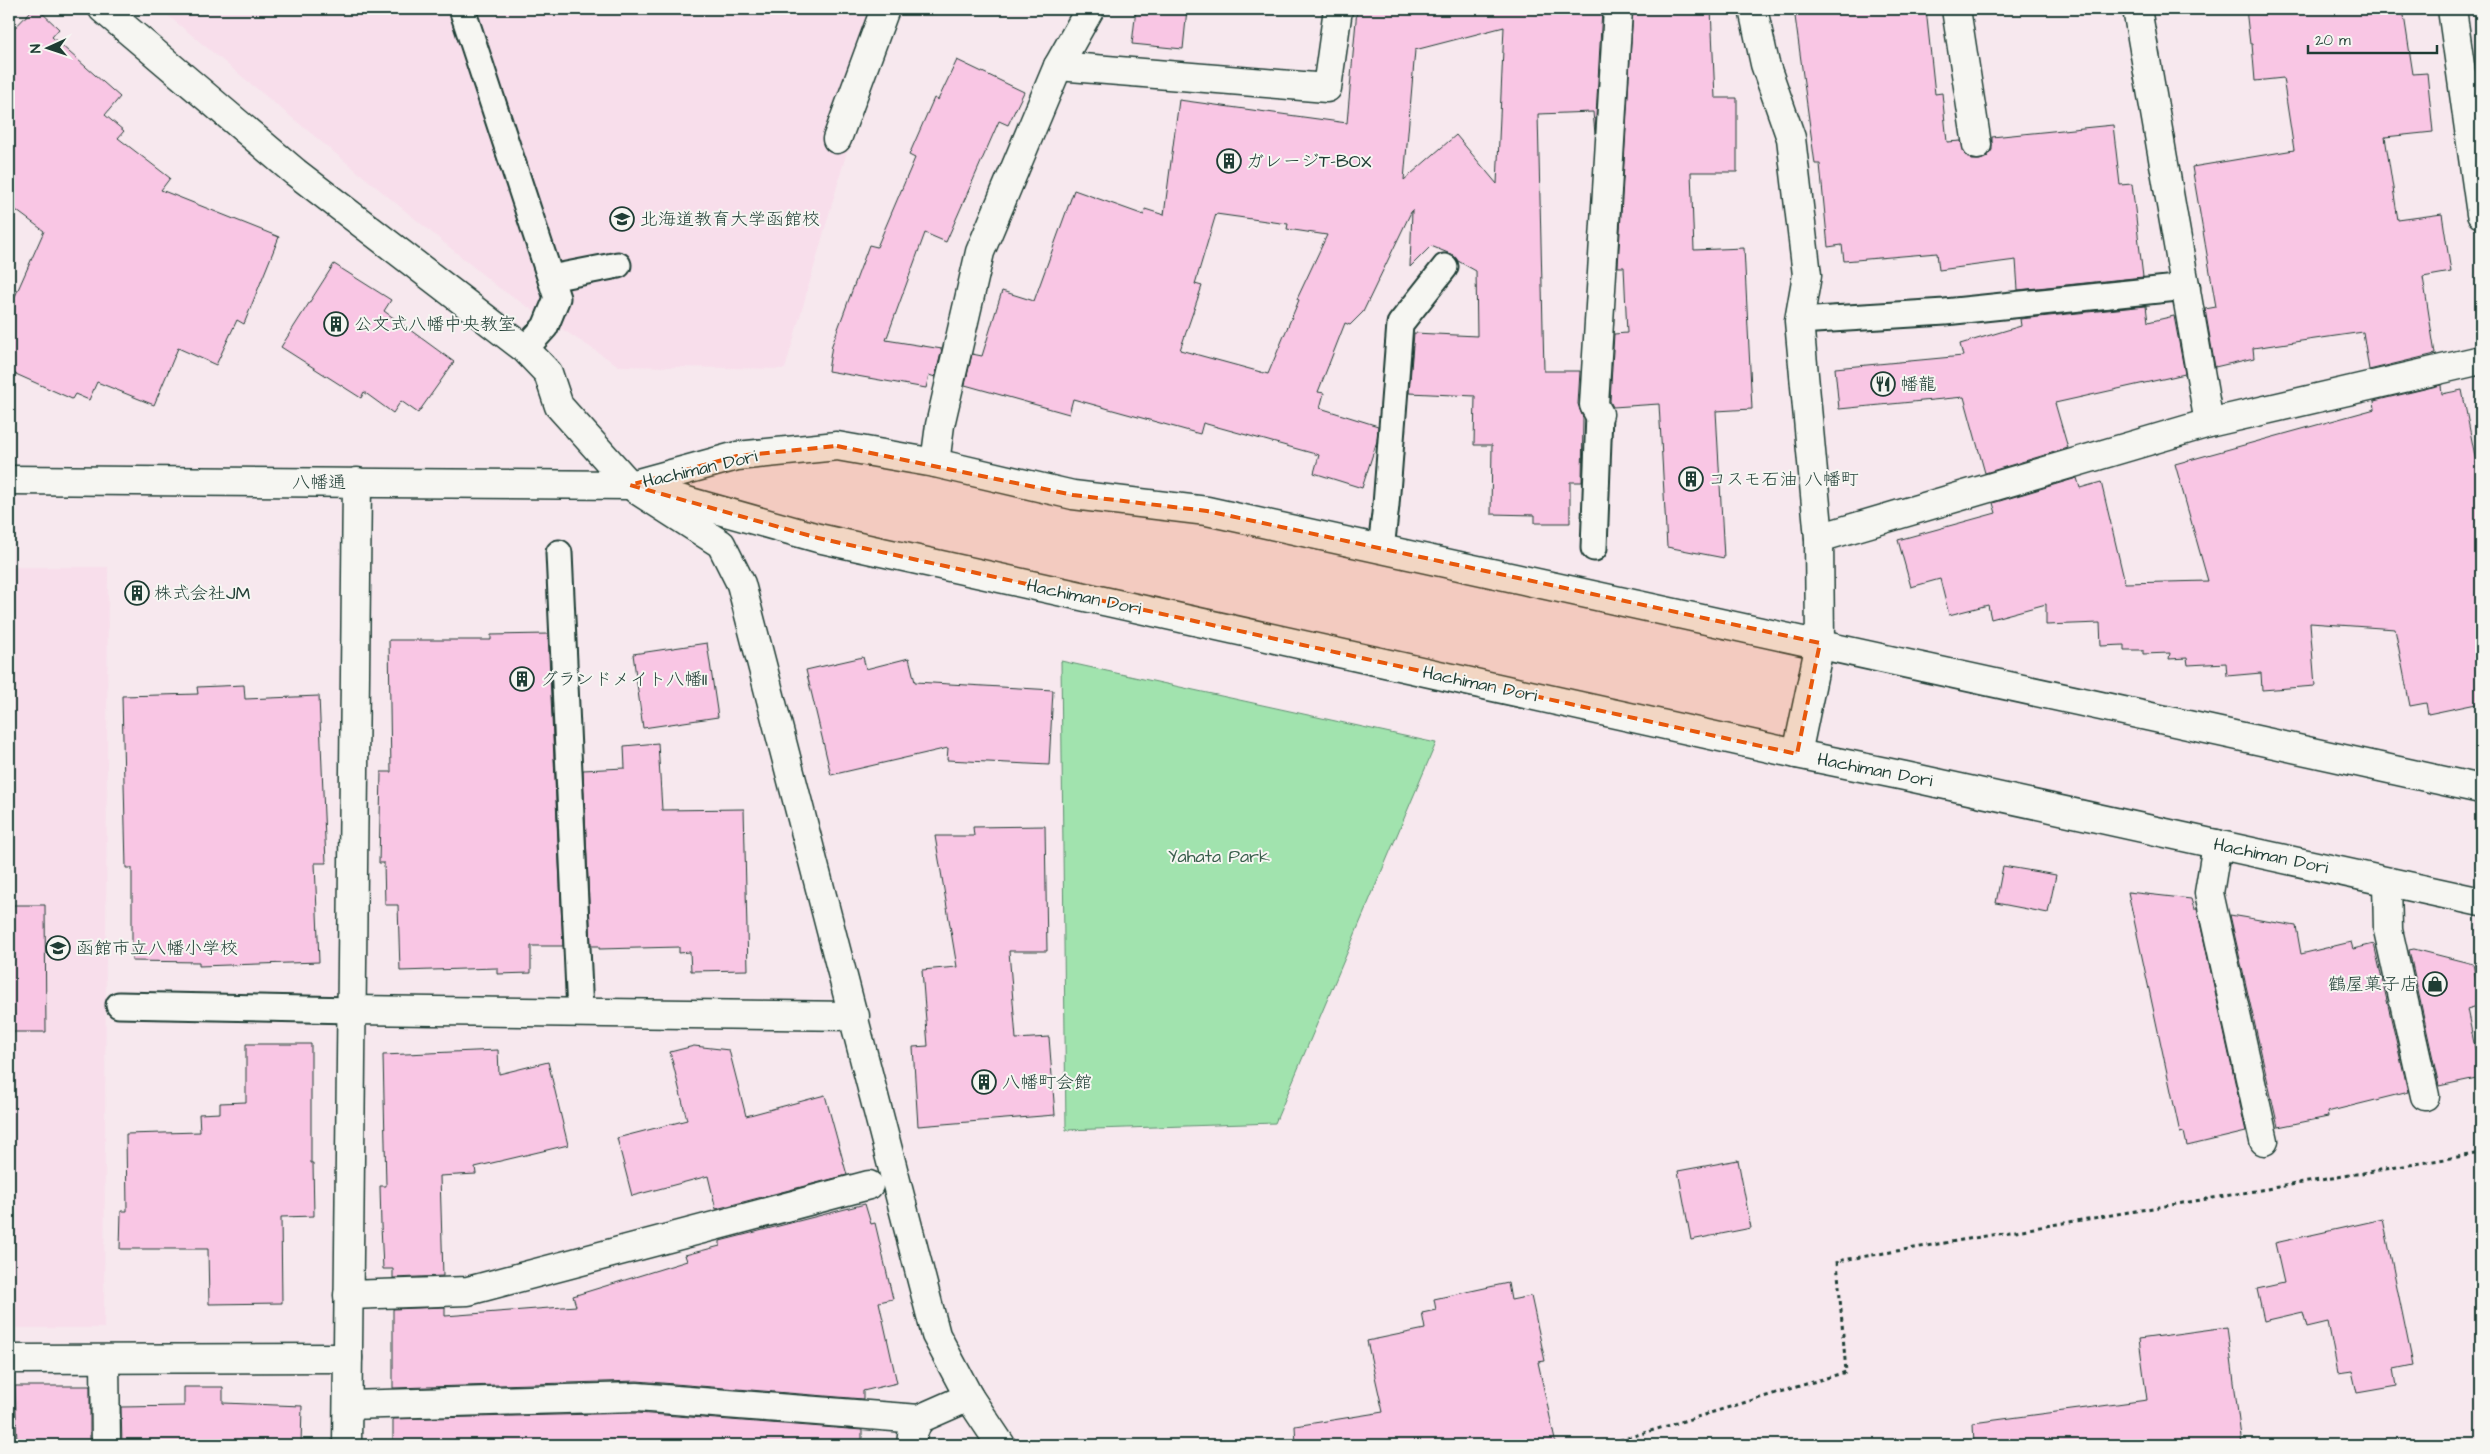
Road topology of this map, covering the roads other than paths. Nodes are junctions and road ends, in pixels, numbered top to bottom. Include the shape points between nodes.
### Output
1 (103, 9) edge
2 (462, 9) edge
3 (885, 9) edge
4 (1090, 9) edge
5 (1338, 9) edge
6 (1618, 9) edge
7 (1753, 9) edge
8 (1956, 9) edge
9 (2139, 9) edge
10 (2452, 9) edge
11 (1058, 66) junction
12 (837, 139) dead end
13 (1977, 145) dead end
14 (2480, 201) edge
15 (618, 265) dead end
16 (1445, 267) dead end
17 (551, 278) junction
18 (2187, 287) junction
19 (1799, 321) junction
20 (525, 349) junction
21 (2481, 360) edge
22 (1599, 414) joint
23 (2210, 423) junction
24 (935, 463) junction
25 (9, 480) edge
26 (357, 482) junction
27 (630, 485) junction
28 (1819, 538) junction
29 (1594, 548) dead end
30 (1381, 549) junction
31 (559, 553) dead end
32 (1820, 643) junction
33 (1797, 754) junction
34 (2481, 789) edge
35 (2217, 844) junction
36 (2387, 882) junction
37 (2481, 902) edge
38 (119, 1005) dead end
39 (352, 1010) junction
40 (580, 1013) junction
41 (855, 1016) junction
42 (2425, 1096) dead end
43 (2264, 1141) dead end
44 (869, 1185) dead end
45 (348, 1295) junction
46 (348, 1358) junction
47 (9, 1359) edge
48 (105, 1360) junction
49 (969, 1397) junction
50 (348, 1405) junction
51 (919, 1419) junction
52 (106, 1445) edge
53 (347, 1445) edge
54 (911, 1445) edge
55 (1001, 1445) edge

1 - 20 street via 295,172
2 - 17 lane
3 - 12 street
4 - 11 street
5 - 11 street via 1327,88
6 - 22 street via 1594,406
7 - 19 street via 1765,64 1791,138 1807,275
8 - 13 street
9 - 18 street
10 - 14 street
11 - 24 street via 980,252 940,425
15 - 17 lane
16 - 30 lane via 1400,324
17 - 20 lane via 558,298 545,327
18 - 19 lane via 1945,312
18 - 23 street
19 - 28 street
20 - 27 street via 548,373 559,406
21 - 23 street
22 - 29 lane
23 - 28 street
24 - 27 street, Hachiman Dori via 837,446 737,456
24 - 30 street, Hachiman Dori via 1073,495 1207,511
25 - 26 street, 八幡通
26 - 27 street, 八幡通
26 - 39 street
27 - 33 street, Hachiman Dori via 818,538
27 - 41 street via 721,544 741,584
28 - 32 street
30 - 32 street, Hachiman Dori
31 - 40 lane
32 - 33 street
32 - 34 street, Hachiman Dori
33 - 35 street, Hachiman Dori
35 - 36 street, Hachiman Dori
35 - 43 street via 2209,892
36 - 37 street, Hachiman Dori
36 - 42 street via 2388,930
38 - 39 lane
39 - 40 street
39 - 45 street
40 - 41 street
41 - 49 street via 936,1335
44 - 45 street via 468,1291
45 - 46 street
46 - 48 street
46 - 50 street
47 - 48 street
48 - 52 street
49 - 51 street
49 - 55 street
50 - 51 street via 637,1397
50 - 53 street
51 - 54 street

